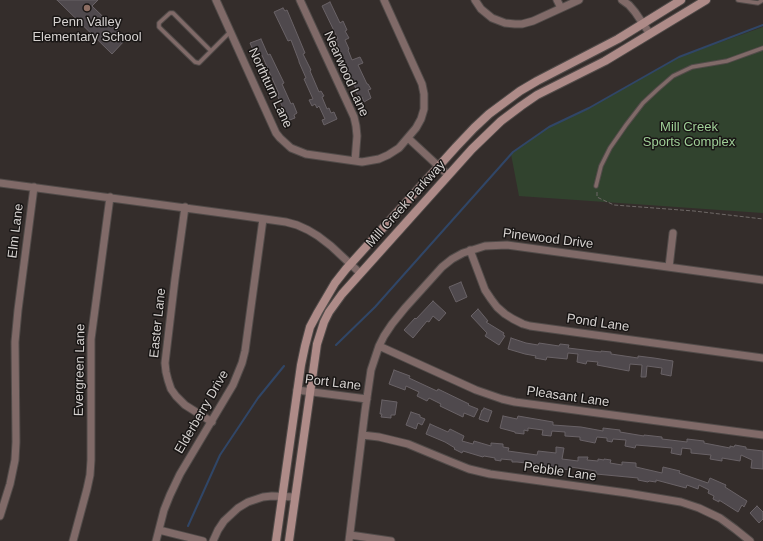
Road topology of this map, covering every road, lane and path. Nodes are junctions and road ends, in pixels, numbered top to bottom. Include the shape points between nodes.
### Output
1 (216, 0) edge
2 (300, 0) edge
3 (384, 0) edge
4 (474, 0) edge
5 (557, 0) edge
6 (579, 0) edge
7 (622, 0) edge
8 (681, 0) edge
9 (706, 0) edge
10 (738, 0) edge
11 (763, 0) edge
12 (561, 8) junction
13 (643, 24) junction
14 (230, 32) junction
15 (650, 34) junction
16 (763, 48) edge
17 (211, 51) junction
18 (408, 138) junction
19 (355, 161) junction
20 (439, 166) junction
21 (448, 175) junction
22 (0, 183) edge
23 (596, 186) joint
24 (34, 187) junction
25 (110, 197) junction
26 (185, 208) junction
27 (263, 219) junction
28 (763, 219) edge
29 (673, 233) dead end
30 (470, 250) junction
31 (351, 264) junction
32 (669, 267) junction
33 (360, 273) junction
34 (763, 280) edge
35 (379, 346) junction
36 (763, 358) edge
37 (297, 390) junction
38 (310, 392) junction
39 (367, 399) junction
40 (212, 422) junction
41 (362, 435) junction
42 (763, 435) edge
43 (282, 496) junction
44 (295, 497) junction
45 (0, 516) edge
46 (159, 530) junction
47 (349, 538) edge
48 (72, 541) edge
49 (156, 541) edge
50 (203, 541) edge
51 (213, 541) edge
52 (276, 541) edge
53 (289, 541) edge
54 (391, 541) edge
55 (750, 541) edge

1 - 14 street, Northturn Lane
2 - 19 street, Nearwood Lane via 354,117 357,136
3 - 18 street, Northturn Lane via 422,84 424,94 421,119
4 - 12 street via 492,18 515,24 533,21
5 - 12 street
6 - 12 street
7 - 13 street via 630,5
8 - 13 main road, Mill Creek Parkway
9 - 15 main road, Mill Creek Parkway
10 - 11 lane
13 - 15 street
13 - 20 main road, Mill Creek Parkway via 537,80 504,102 474,128
14 - 17 lane
14 - 19 street, Northturn Lane via 280,138 291,148 306,154
15 - 21 main road, Mill Creek Parkway via 521,106 485,135
16 - 23 lane via 727,61 692,67 673,76 643,104 626,125 601,166
17 - 17 lane via 199,63 195,62 159,27 160,23 173,13
18 - 19 street, Northturn Lane via 399,148 379,159 369,162
18 - 20 street
20 - 21 street
20 - 31 main road, Mill Creek Parkway
21 - 33 main road, Mill Creek Parkway
22 - 24 street
23 - 28 path via 597,197 614,205
24 - 25 street
24 - 45 street, Elm Lane via 15,342 15,460
25 - 26 street
25 - 48 street, Evergreen Lane via 90,339 90,475
26 - 27 street
26 - 40 street, Easter Lane via 165,362 166,372 176,396 185,405
27 - 31 street via 286,222 308,230
27 - 40 street, Elderberry Drive via 242,363 236,380
29 - 32 street
30 - 32 street, Pinewood Drive via 507,245
30 - 35 street, Pinewood Drive via 442,267 392,324
30 - 36 street, Pond Lane via 491,299 505,314 523,324
31 - 33 street
31 - 37 main road, Mill Creek Parkway via 335,283 310,327
32 - 34 street, Pinewood Drive
33 - 38 main road, Mill Creek Parkway via 335,303 324,322 317,344
35 - 39 street, Pinewood Drive via 371,370
35 - 42 street, Pleasant Lane via 476,390 502,399
37 - 38 street, Port Lane
37 - 43 main road, Mill Creek Parkway
38 - 39 street, Port Lane
38 - 44 main road, Mill Creek Parkway
39 - 41 street, Pinewood Drive
40 - 46 street, Elderberry Drive via 180,474
41 - 47 street, Pinewood Drive
41 - 55 street, Pebble Lane via 408,444 469,469 490,474 681,502 720,518
43 - 44 street
43 - 51 street via 255,500 238,508 224,521
43 - 52 main road, Mill Creek Parkway
44 - 53 main road, Mill Creek Parkway
46 - 49 street, Elderberry Drive
46 - 50 street
47 - 54 street

